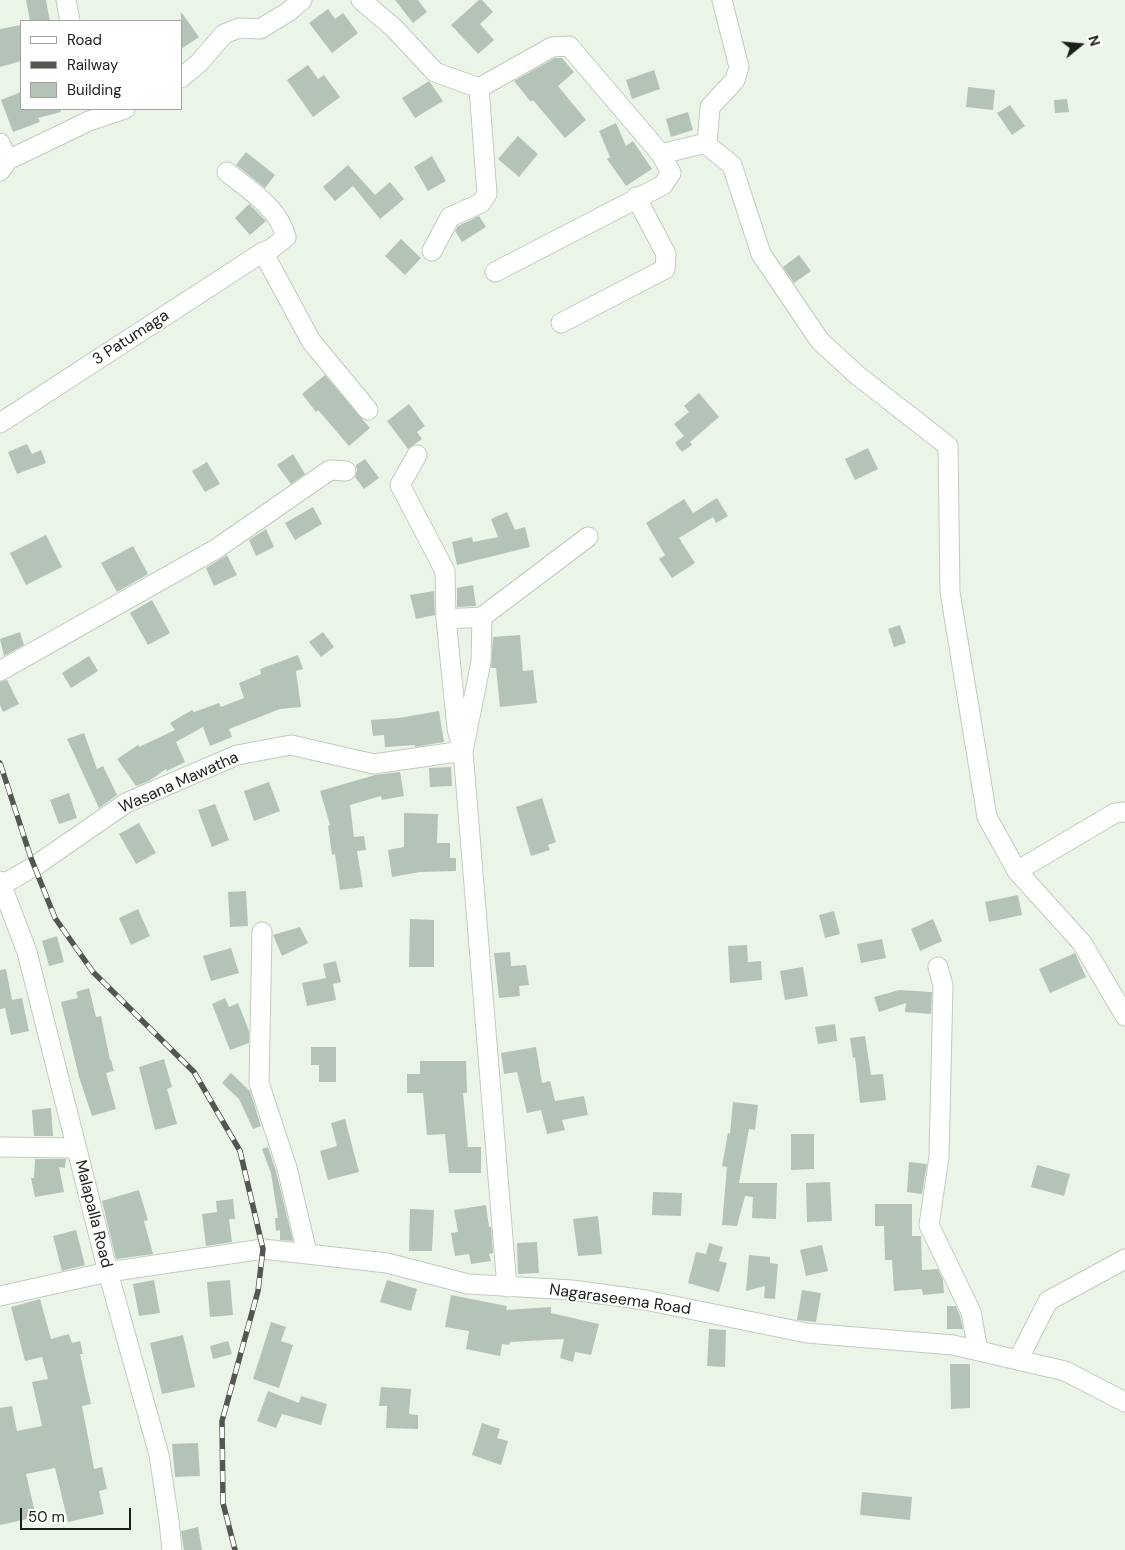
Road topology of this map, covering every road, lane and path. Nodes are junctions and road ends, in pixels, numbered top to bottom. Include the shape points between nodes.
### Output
1 (66, 0) edge
2 (302, 0) edge
3 (361, 0) edge
4 (722, 0) edge
5 (70, 20) edge
6 (182, 77) edge
7 (480, 88) junction
8 (119, 110) edge
9 (88, 115) edge
10 (707, 146) junction
11 (661, 154) junction
12 (3, 158) edge
13 (227, 172) dead end
14 (636, 197) junction
15 (432, 251) dead end
16 (263, 252) junction
17 (494, 272) dead end
18 (561, 323) dead end
19 (368, 410) dead end
20 (0, 423) edge
21 (417, 454) dead end
22 (346, 471) dead end
23 (588, 537) dead end
24 (482, 617) junction
25 (446, 619) junction
26 (0, 671) edge
27 (463, 751) junction
28 (1125, 812) edge
29 (1017, 871) junction
30 (1, 883) edge
31 (262, 932) dead end
32 (938, 966) dead end
33 (1125, 1016) edge
34 (0, 1147) edge
35 (76, 1148) junction
36 (306, 1253) junction
37 (1125, 1259) edge
38 (108, 1272) junction
39 (507, 1287) junction
40 (0, 1296) edge
41 (978, 1351) junction
42 (1018, 1360) junction
43 (1125, 1402) edge
44 (172, 1550) edge

1 - 5 street
2 - 6 street via 260,29 239,28 224,34
3 - 7 street via 394,28 435,72
4 - 10 street via 739,67 735,80 710,107
7 - 11 street via 552,47 569,46
7 - 15 street via 487,194 481,203 450,217
8 - 9 street
9 - 12 street
10 - 11 street via 702,144
10 - 29 street via 732,165 760,254 820,341 857,375 948,446 950,592 987,817
11 - 14 street via 671,173 663,185
13 - 16 street, 3 Patumaga via 266,203 283,224 286,237
14 - 17 street
14 - 18 street via 666,254 665,269
16 - 19 street via 311,341
16 - 20 street, 3 Patumaga
21 - 25 street via 400,485 445,571
22 - 26 street via 330,470 216,549
23 - 24 street
24 - 25 street
24 - 27 street via 480,662
25 - 27 street via 457,728
27 - 30 street, Wasana Mawatha via 374,764 291,744 237,756 126,803 34,866
27 - 39 street
28 - 29 street via 1115,813
29 - 33 street via 1082,943
30 - 35 street, Malapalla Road via 27,952
31 - 36 street via 259,1083 287,1168
32 - 41 street via 943,986 939,1157 929,1225 971,1312
34 - 35 street
35 - 38 street, Malapalla Road
36 - 38 street, Nagaraseema Road via 263,1249
36 - 39 street, Nagaraseema Road via 388,1263 468,1284
37 - 42 street via 1048,1300
38 - 40 street, Nagaraseema Road
38 - 44 street, Malapalla Road via 159,1455
39 - 41 street, Nagaraseema Road via 572,1290 645,1300 807,1334 953,1345
41 - 42 street, Nagaraseema Road
42 - 43 street, Nagaraseema Road via 1065,1371

